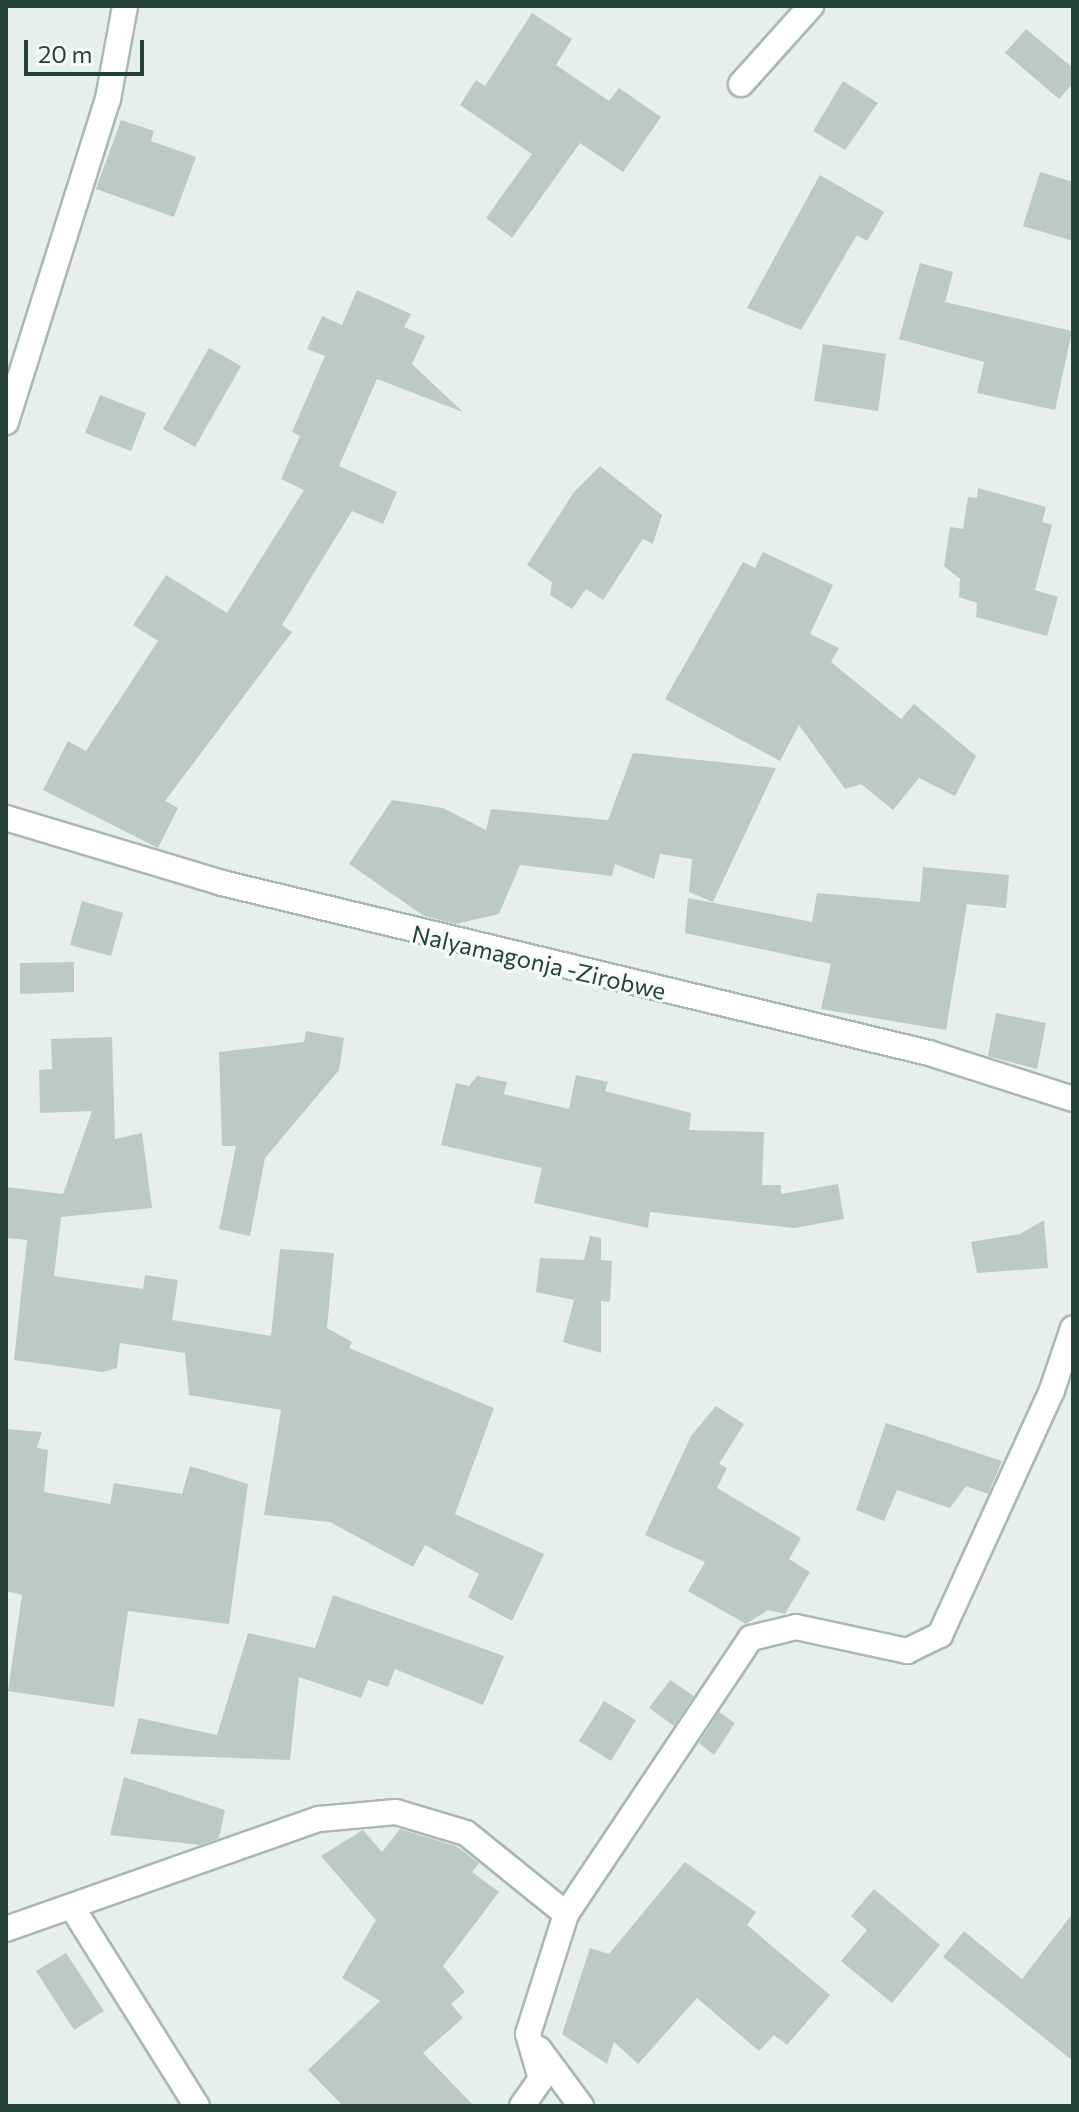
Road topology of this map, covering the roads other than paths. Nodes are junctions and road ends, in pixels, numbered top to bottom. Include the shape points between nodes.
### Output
1 (125, 6) edge
2 (811, 6) edge
3 (741, 84) dead end
4 (6, 422) edge
5 (6, 818) edge
6 (1073, 1099) edge
7 (1073, 1328) edge
8 (72, 1907) junction
9 (566, 1914) junction
10 (6, 1929) edge
11 (528, 2034) junction
12 (197, 2106) edge
13 (522, 2106) edge
14 (581, 2106) edge

1 - 4 street via 108,99
2 - 3 street
5 - 6 street, Nalyamagonja -Zirobwe via 432,937 929,1053
7 - 9 street via 1046,1404 940,1635 907,1651 796,1627 751,1638
8 - 9 street via 319,1819 396,1812 466,1833
8 - 10 street
8 - 12 street
9 - 11 street
11 - 13 street via 541,2079
11 - 14 street

